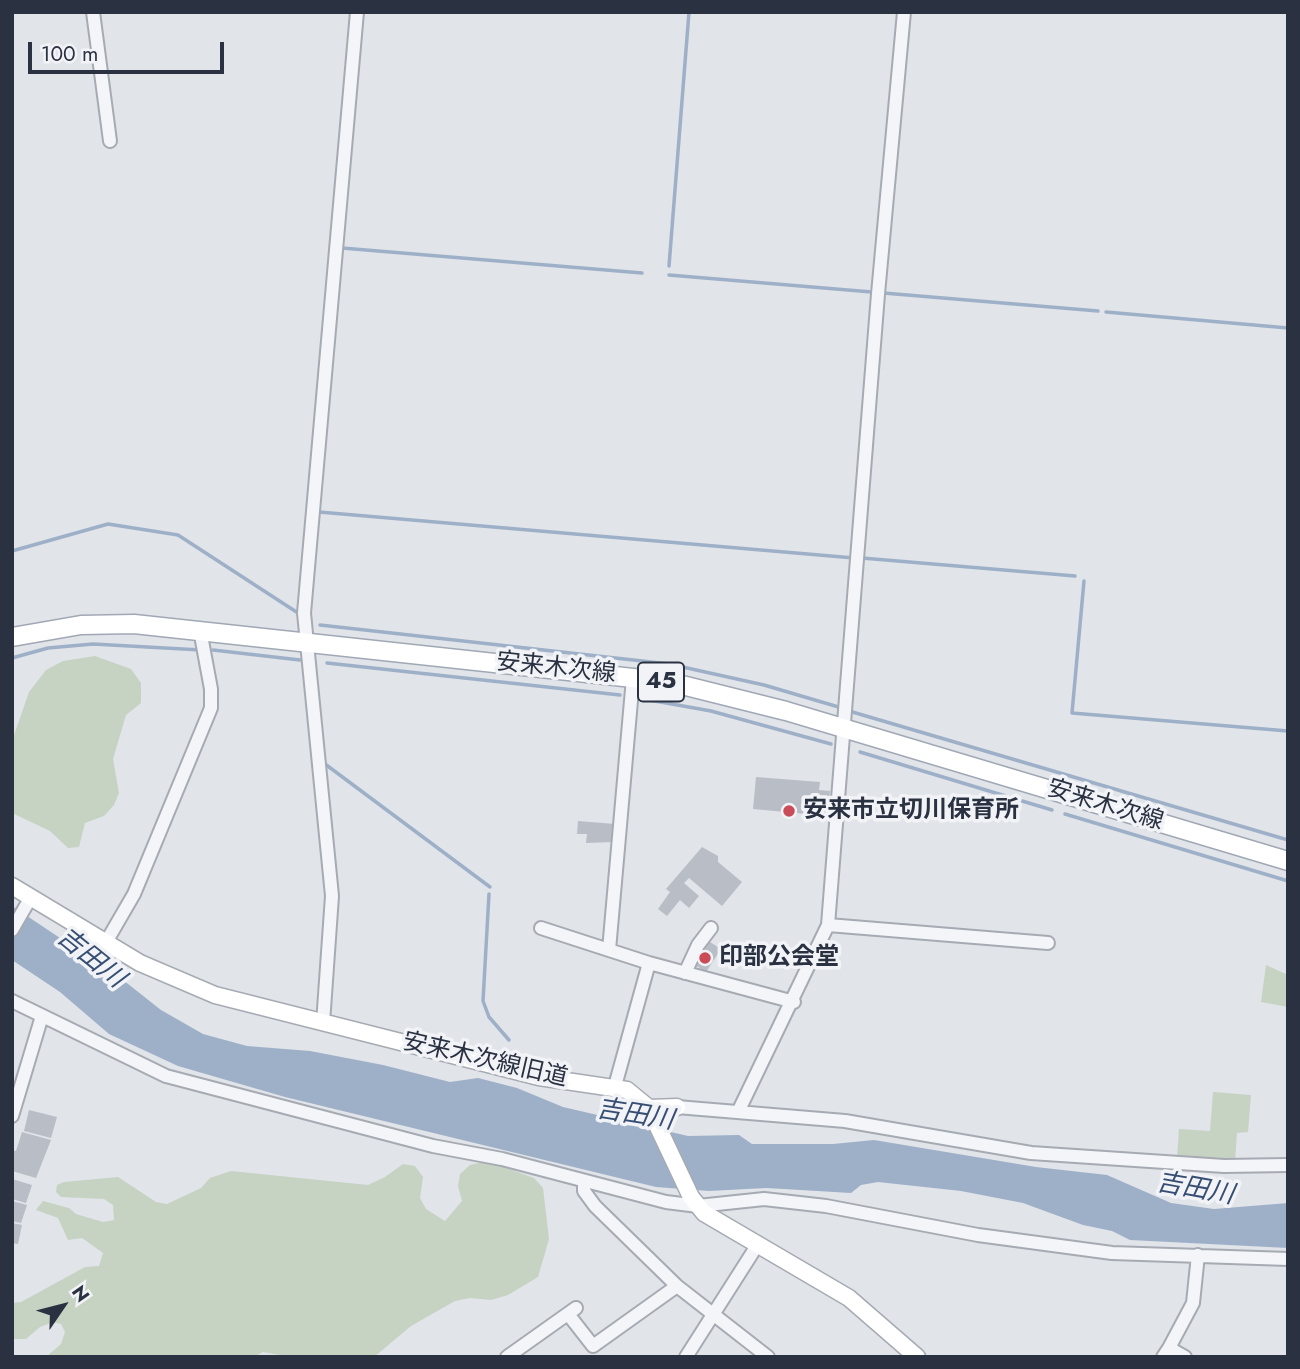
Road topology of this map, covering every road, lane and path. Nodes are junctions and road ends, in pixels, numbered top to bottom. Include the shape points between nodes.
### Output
1 (93, 12) edge
2 (357, 12) edge
3 (904, 12) edge
4 (110, 141) dead end
5 (200, 630) junction
6 (12, 637) edge
7 (305, 641) junction
8 (633, 678) junction
9 (844, 728) junction
10 (1288, 861) edge
11 (12, 886) edge
12 (28, 903) junction
13 (828, 925) junction
14 (541, 928) dead end
15 (711, 928) dead end
16 (12, 929) edge
17 (1048, 943) dead end
18 (105, 944) junction
19 (609, 950) junction
20 (649, 963) junction
21 (685, 973) junction
22 (12, 1001) edge
23 (794, 1002) junction
24 (42, 1016) junction
25 (323, 1023) junction
26 (615, 1086) junction
27 (677, 1107) joint
28 (739, 1110) junction
29 (650, 1111) junction
30 (12, 1116) edge
31 (1288, 1165) edge
32 (584, 1181) junction
33 (694, 1202) junction
34 (758, 1244) junction
35 (1198, 1255) junction
36 (1288, 1259) edge
37 (677, 1286) junction
38 (712, 1315) junction
39 (1166, 1353) edge
40 (507, 1357) edge
41 (686, 1357) edge
42 (768, 1357) edge
43 (917, 1357) edge
44 (1185, 1357) edge

1 - 4 street
2 - 7 street
3 - 9 street
5 - 6 main road, 安来木次線 / 45 via 81,625
5 - 7 main road, 安来木次線 / 45
5 - 18 street via 211,708 134,894
7 - 8 main road, 安来木次線 / 45
7 - 25 street via 332,888
8 - 9 main road, 安来木次線 / 45 via 721,694
8 - 19 street
9 - 10 main road, 安来木次線 / 45
9 - 13 street
11 - 12 street, 安来木次線旧道
12 - 16 street
12 - 18 street, 安来木次線旧道
13 - 17 street
13 - 23 street
14 - 19 street
15 - 21 street
18 - 25 street, 安来木次線旧道 via 191,987
19 - 20 street
20 - 21 street
20 - 26 street
21 - 23 street
22 - 24 street
23 - 28 street
24 - 30 street
24 - 32 street via 166,1076
25 - 26 street, 安来木次線旧道 via 539,1077
26 - 29 street, 安来木次線旧道 via 627,1090
27 - 28 street
27 - 29 street
28 - 31 street via 845,1121 1031,1153 1224,1167
29 - 33 street, 安来木次線旧道
32 - 33 street
32 - 37 street via 584,1191 595,1206
33 - 34 street, 安来木次線旧道 via 712,1219
33 - 35 street via 764,1199 978,1235 1112,1252
34 - 38 street
34 - 43 street, 安来木次線旧道 via 849,1298
35 - 36 street
35 - 39 street via 1192,1303
37 - 38 street
37 - 40 street via 593,1346 572,1311
38 - 41 street
38 - 42 street
39 - 44 street

